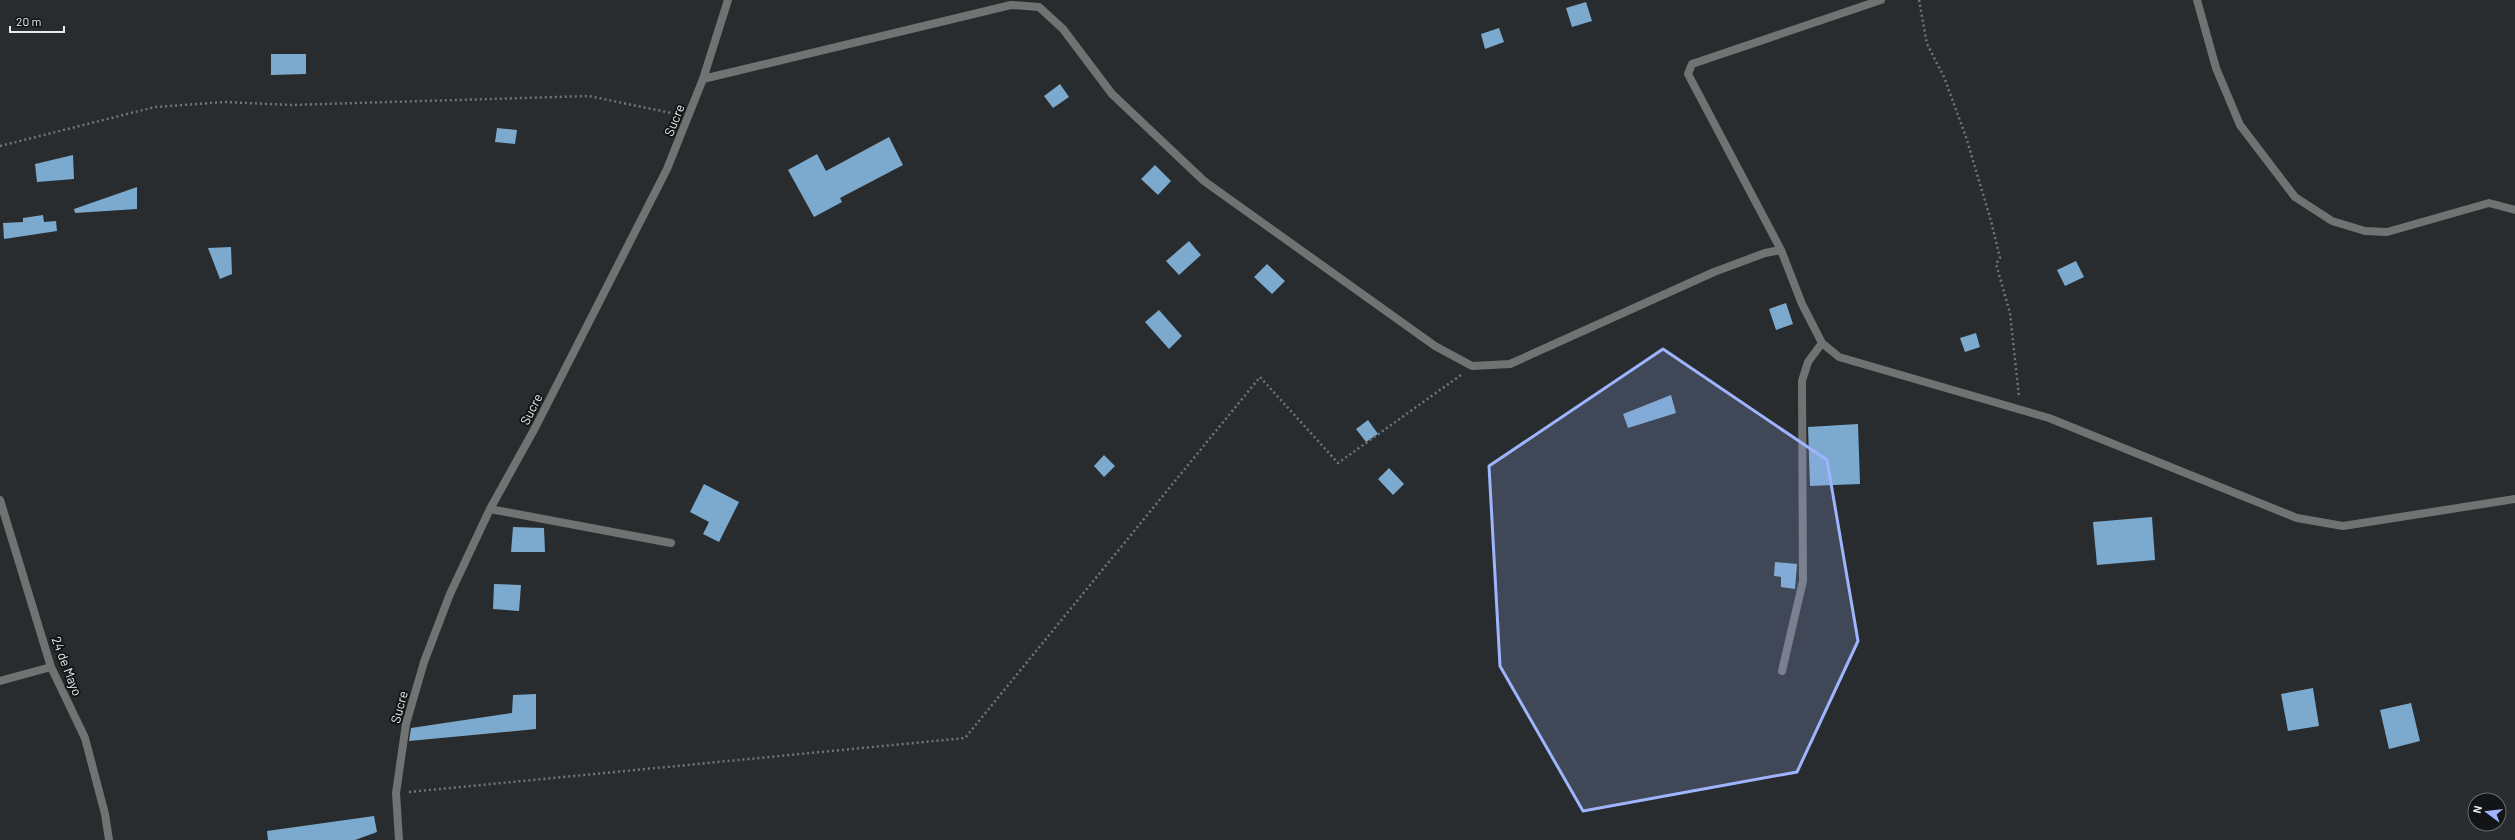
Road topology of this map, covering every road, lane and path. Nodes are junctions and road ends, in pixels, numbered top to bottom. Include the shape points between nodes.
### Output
1 (728, 0) edge
2 (1881, 0) edge
3 (1919, 0) edge
4 (2198, 0) edge
5 (703, 79) junction
6 (688, 117) junction
7 (0, 146) edge
8 (2515, 210) edge
9 (1781, 250) junction
10 (1822, 344) junction
11 (1472, 366) junction
12 (2021, 410) junction
13 (2515, 499) edge
14 (0, 500) edge
15 (490, 509) junction
16 (671, 543) dead end
17 (52, 666) junction
18 (1782, 671) dead end
19 (0, 681) edge
20 (396, 793) junction
21 (109, 840) edge
22 (399, 840) edge

1 - 5 street, Sucre
2 - 9 street via 1692,64 1688,74
3 - 12 path via 1927,44 1944,77 1966,137 1991,221 2000,258 1996,264 2010,312
4 - 8 street via 2216,68 2240,125 2295,197 2332,221 2365,231 2387,232 2489,203
5 - 6 street, Sucre
5 - 11 street via 1011,6 1039,7 1063,29 1112,94 1204,181 1435,346
6 - 7 path via 589,96 291,105 225,102 155,107
6 - 15 street, Sucre via 663,176 535,428
9 - 10 street via 1802,304
9 - 11 street via 1714,272 1510,364
10 - 12 street via 1839,357
10 - 18 street via 1808,362 1802,381 1803,581
11 - 20 path via 1338,463 1260,377 965,738
12 - 13 street via 2049,418 2296,518 2344,526
14 - 17 street, 24 de Mayo
15 - 16 street
15 - 20 street, Sucre via 450,594 424,662 406,724
17 - 19 street
17 - 21 street, 24 de Mayo via 84,738 105,814
20 - 22 street, Sucre

